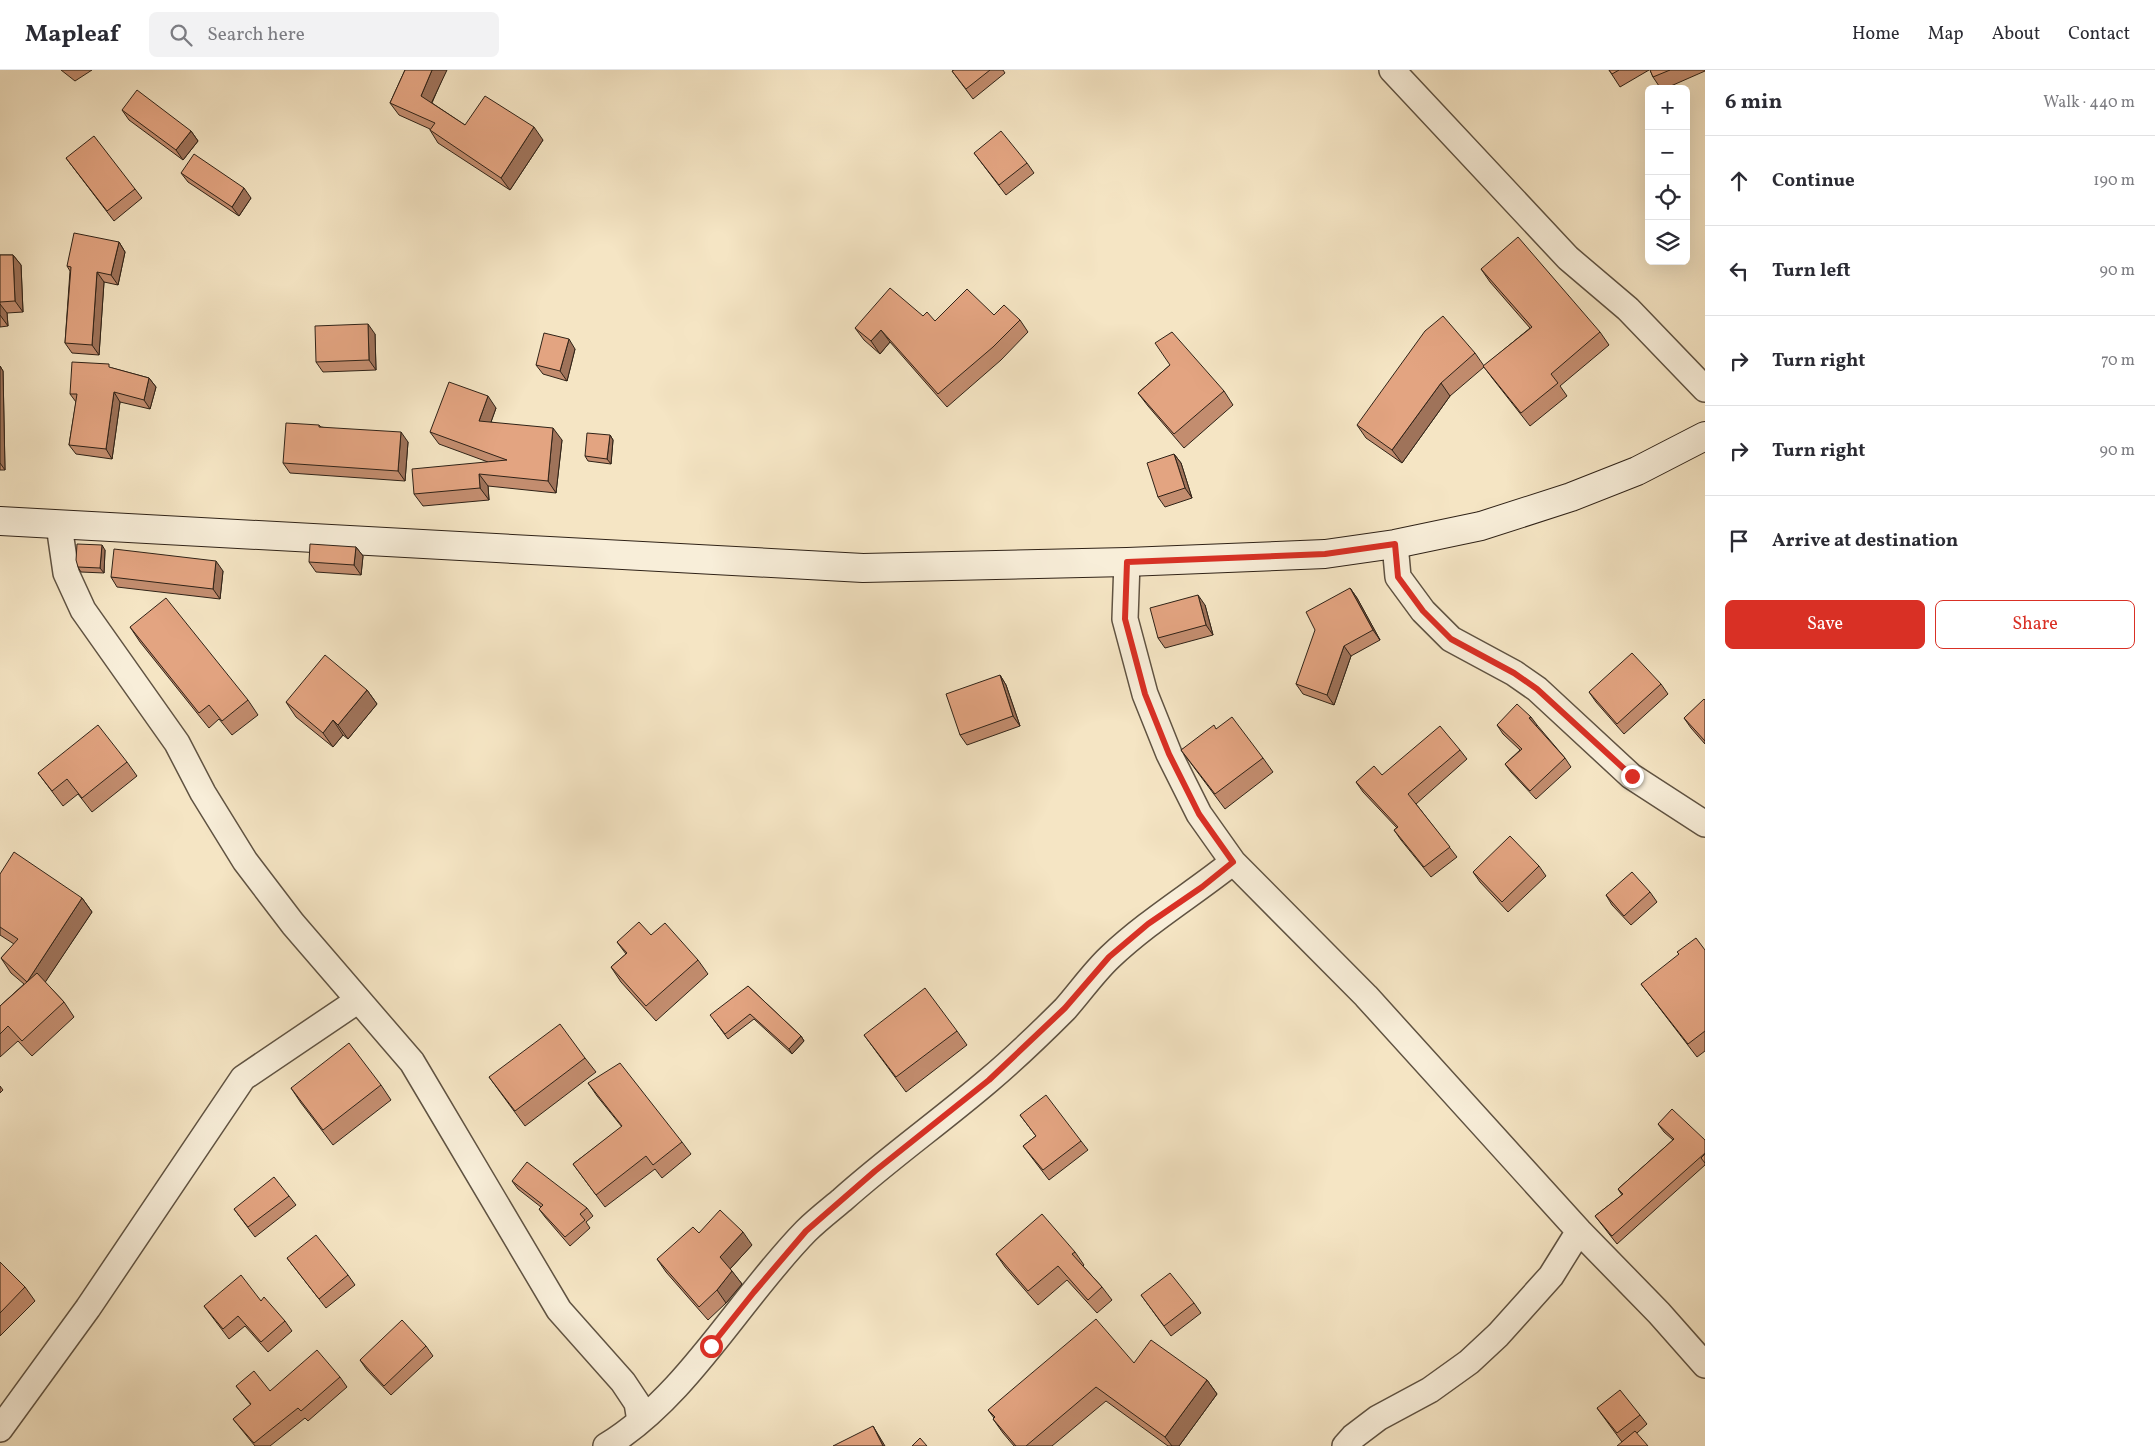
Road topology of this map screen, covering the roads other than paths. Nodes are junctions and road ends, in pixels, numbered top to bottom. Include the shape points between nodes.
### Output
1 (1392, 70) edge
2 (1705, 389) edge
3 (1705, 436) edge
4 (0, 521) edge
5 (60, 525) junction
6 (1395, 544) junction
7 (1127, 562) junction
8 (1705, 824) edge
9 (1233, 862) junction
10 (358, 1001) junction
11 (1579, 1231) junction
12 (1705, 1365) edge
13 (640, 1421) junction
14 (0, 1428) edge
15 (610, 1445) edge
16 (1345, 1446) edge

1 - 2 street via 1568,258 1628,309
3 - 6 main road via 1637,471 1571,497 1481,526
4 - 5 main road
5 - 7 main road via 863,568
5 - 10 street via 66,573 82,610 176,743 245,861
6 - 7 main road via 1325,554
6 - 8 street via 1398,577 1423,611 1451,639 1537,689 1632,776
7 - 9 street via 1125,619 1145,694 1169,754 1199,814
9 - 11 street via 1366,996
9 - 13 street via 1148,924 989,1080 806,1231 711,1346
10 - 13 street via 412,1062 559,1310 623,1382 636,1403
10 - 14 street via 243,1078 88,1308
11 - 12 street
11 - 16 street via 1551,1276 1498,1335 1430,1390 1378,1418
13 - 15 street

